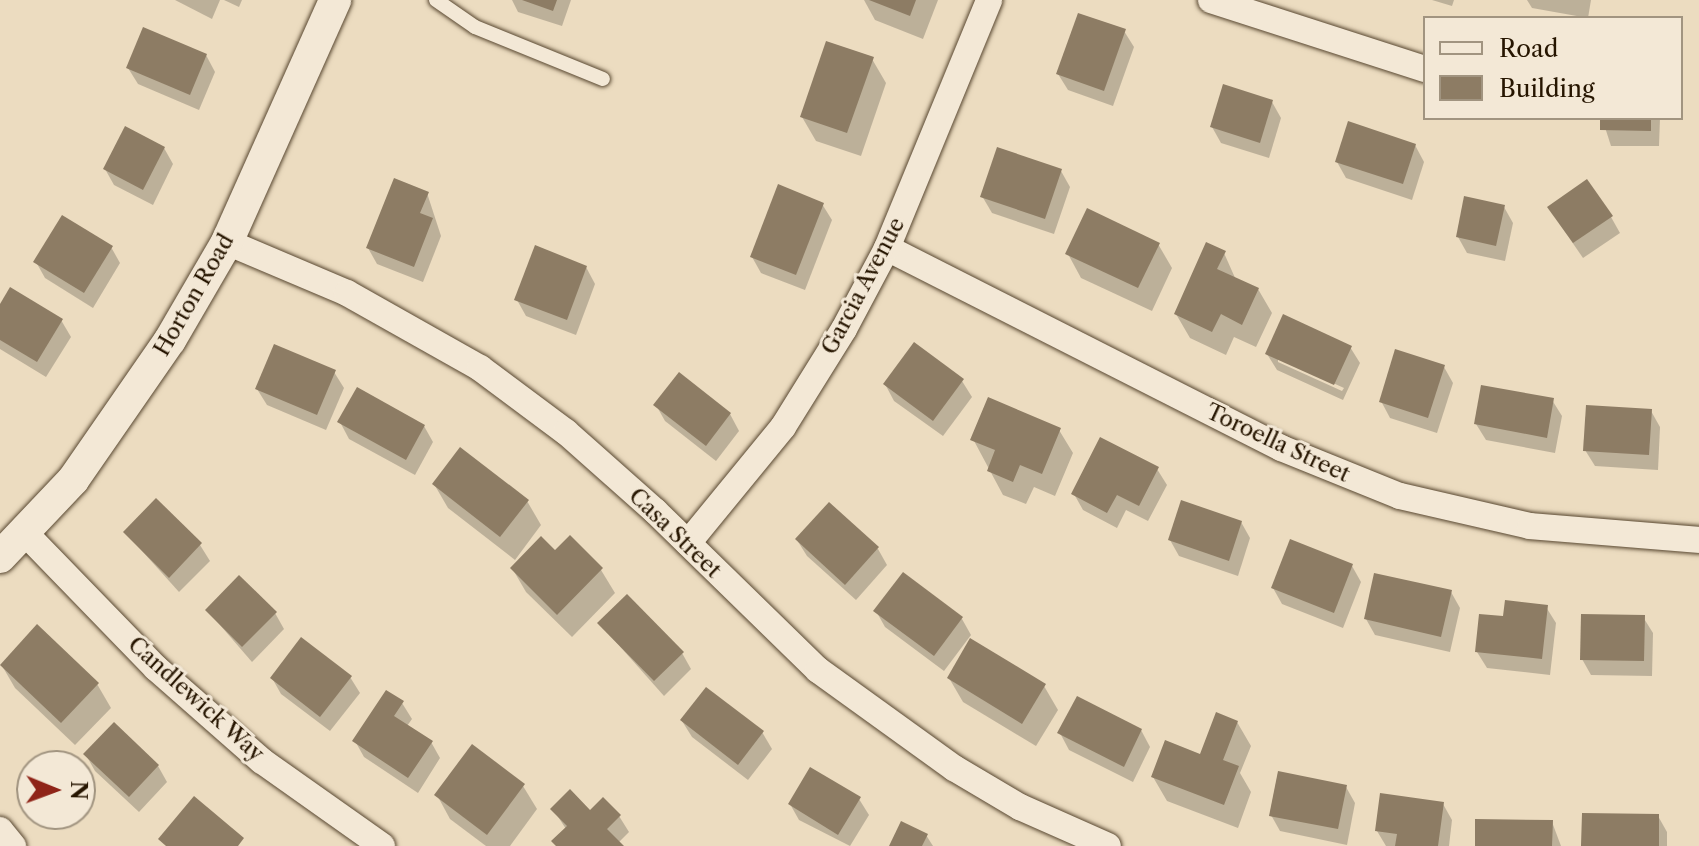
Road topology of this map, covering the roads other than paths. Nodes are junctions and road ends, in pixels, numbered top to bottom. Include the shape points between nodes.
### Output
1 (335, 0) edge
2 (436, 0) edge
3 (989, 0) edge
4 (1211, 0) edge
5 (1423, 68) edge
6 (603, 79) dead end
7 (227, 242) junction
8 (887, 248) junction
9 (26, 534) junction
10 (1699, 540) edge
11 (688, 543) junction
12 (0, 557) edge
13 (0, 831) edge
14 (13, 846) edge
15 (382, 846) edge
16 (1108, 846) edge

1 - 7 street, Horton Road
2 - 6 lane via 475,27
3 - 8 street, Garcia Avenue
4 - 5 street
7 - 9 street, Horton Road via 120,416
7 - 11 street, Casa Street via 347,293 480,368 566,432
8 - 10 street, Toroella Street via 1281,448 1400,496 1530,526
8 - 11 street, Garcia Avenue via 783,427
9 - 12 street, Horton Road
9 - 15 street, Candlewick Way via 168,678 262,761
11 - 16 street, Casa Street via 818,670 967,776 1020,807
13 - 14 street

